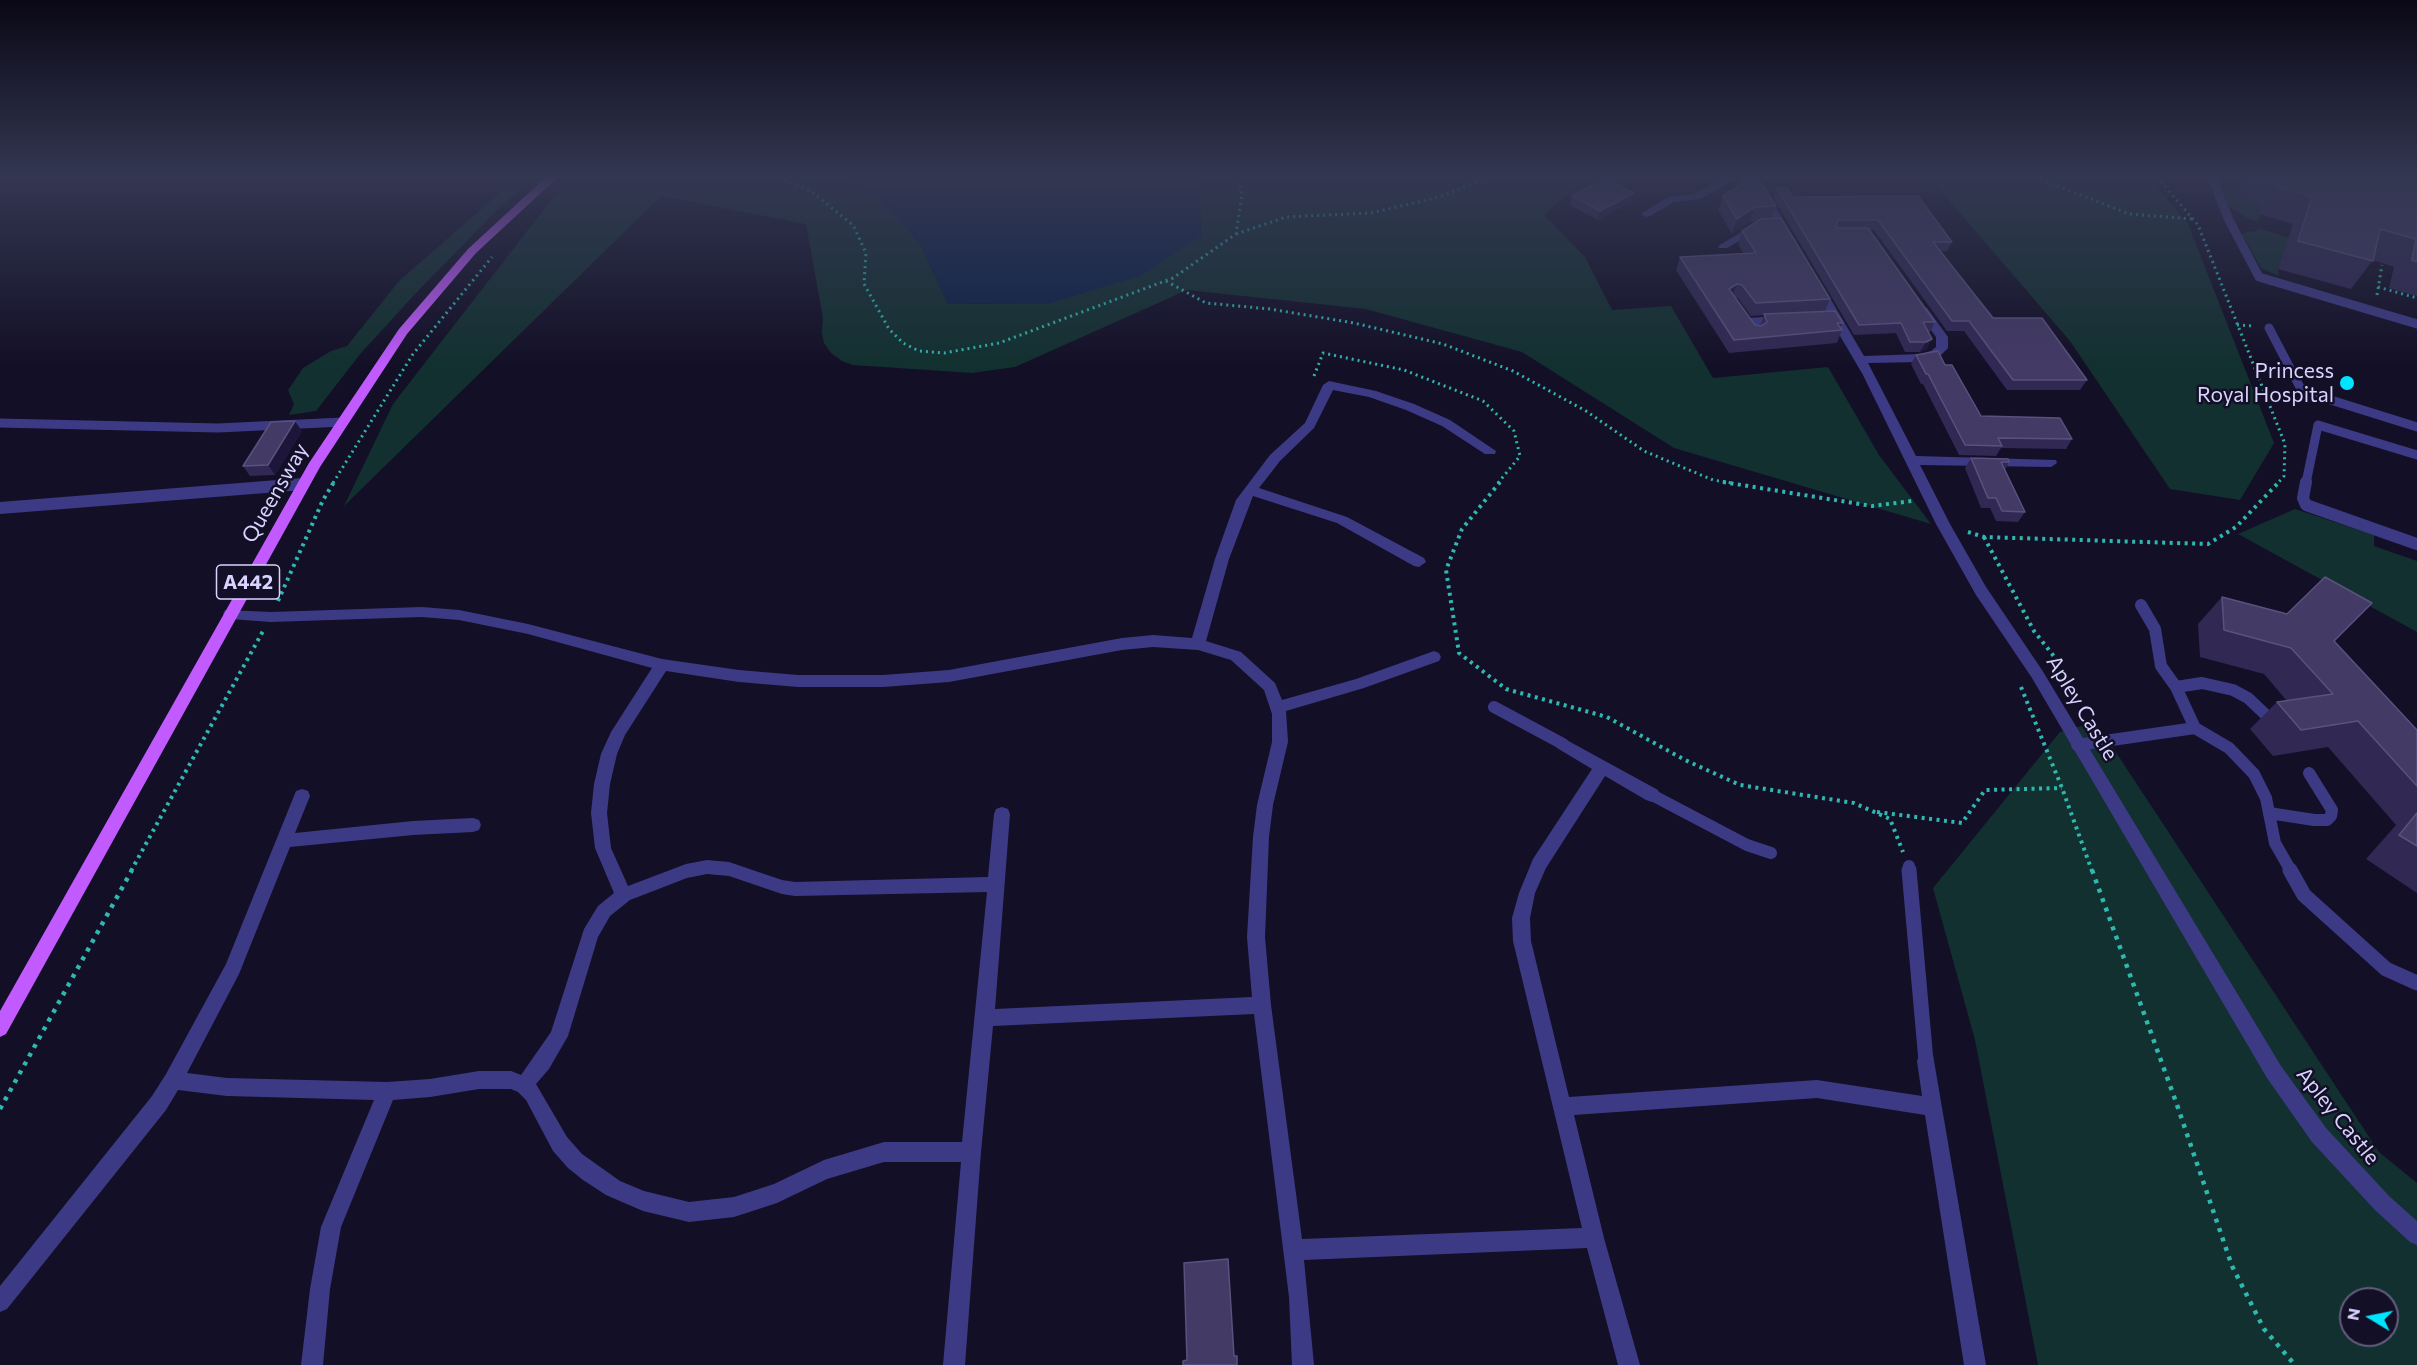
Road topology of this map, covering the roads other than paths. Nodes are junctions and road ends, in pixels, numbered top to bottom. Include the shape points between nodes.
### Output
1 (483, 241) edge
2 (1731, 241) edge
3 (1790, 241) edge
4 (2240, 241) edge
5 (1793, 245) edge
6 (1723, 246) dead end
7 (1811, 276) edge
8 (1915, 299) edge
9 (1738, 309) edge
10 (1791, 320) edge
11 (1748, 322) junction
12 (2417, 324) edge
13 (2269, 328) dead end
14 (1755, 333) edge
15 (1860, 360) junction
16 (343, 422) junction
17 (0, 423) edge
18 (2417, 427) edge
19 (1490, 451) dead end
20 (2417, 455) edge
21 (1911, 460) junction
22 (2051, 463) dead end
23 (303, 484) junction
24 (1249, 490) junction
25 (0, 508) edge
26 (2417, 544) edge
27 (1419, 562) dead end
28 (2141, 605) dead end
29 (230, 614) junction
30 (1198, 644) junction
31 (1434, 657) dead end
32 (662, 665) junction
33 (2175, 687) junction
34 (1279, 707) junction
35 (1494, 707) dead end
36 (2269, 718) dead end
37 (2195, 728) junction
38 (1563, 744) joint
39 (2078, 745) junction
40 (1602, 767) junction
41 (2309, 773) dead end
42 (1652, 795) joint
43 (302, 796) dead end
44 (2269, 813) junction
45 (1002, 814) dead end
46 (473, 825) dead end
47 (284, 841) junction
48 (1771, 853) dead end
49 (1909, 867) road end
50 (995, 884) junction
51 (624, 895) junction
52 (2417, 983) edge
53 (1262, 1005) junction
54 (985, 1018) junction
55 (0, 1028) edge
56 (1926, 1061) joint
57 (173, 1080) junction
58 (524, 1085) junction
59 (387, 1091) junction
60 (1562, 1107) junction
61 (1932, 1107) junction
62 (971, 1152) junction
63 (2417, 1235) edge
64 (1594, 1238) junction
65 (1292, 1250) junction
66 (0, 1302) edge
67 (312, 1365) edge
68 (954, 1365) edge
69 (1303, 1365) edge
70 (1629, 1365) edge
71 (1975, 1365) edge

1 - 16 main road, Queensway / A442 via 403,332
2 - 6 street
3 - 5 street
4 - 12 lane via 2259,277
7 - 15 street, Apley Castle via 1829,317
8 - 15 street via 1942,337 1942,348 1922,358
9 - 11 street
10 - 11 street
11 - 14 street
13 - 18 lane via 2302,391
15 - 21 street, Apley Castle
16 - 17 lane via 218,428
16 - 23 main road, Queensway / A442
19 - 24 street via 1446,423 1416,410 1380,396 1329,385 1310,424
20 - 26 lane via 2318,425 2303,498 2306,505 2315,509
21 - 22 street
21 - 39 street, Apley Castle via 1982,591
23 - 25 lane
23 - 29 main road, Queensway / A442
24 - 27 street via 1342,520
24 - 30 street via 1238,510
28 - 33 lane via 2155,629 2162,666
29 - 32 street via 459,615
29 - 55 main road, Queensway / A442
30 - 32 street via 1137,642 968,673 883,681 767,679
30 - 34 street via 1236,656 1270,687
31 - 34 street
32 - 51 street via 619,732 602,784 601,840
33 - 36 lane via 2202,683 2233,690
33 - 37 lane
34 - 53 street via 1280,742 1265,805 1258,869 1256,937
35 - 38 lane
37 - 39 lane
37 - 44 lane via 2229,748 2254,774
38 - 40 street
39 - 63 street, Apley Castle via 2274,1072 2319,1135
40 - 42 street
40 - 60 street via 1539,864 1521,918 1522,941
41 - 44 lane via 2329,804 2331,816 2327,820 2301,820
42 - 48 lane via 1747,845
43 - 47 street
44 - 52 lane via 2275,843 2304,895 2386,969
45 - 50 street
46 - 47 street
47 - 57 street via 233,968
49 - 56 lane
50 - 51 street via 795,889 729,869 707,867
50 - 54 street
51 - 58 street via 596,922 559,1036
53 - 54 street
53 - 65 street
54 - 62 street
56 - 61 street
57 - 59 street via 227,1087
57 - 66 street via 153,1111
58 - 59 street via 494,1078
58 - 62 street via 560,1144 590,1173 643,1201 689,1212 734,1207 777,1193 825,1170 884,1152
59 - 67 street via 331,1227
60 - 61 street via 1817,1089
60 - 64 street
61 - 71 street
62 - 68 street
64 - 65 street
64 - 70 street
65 - 69 street

